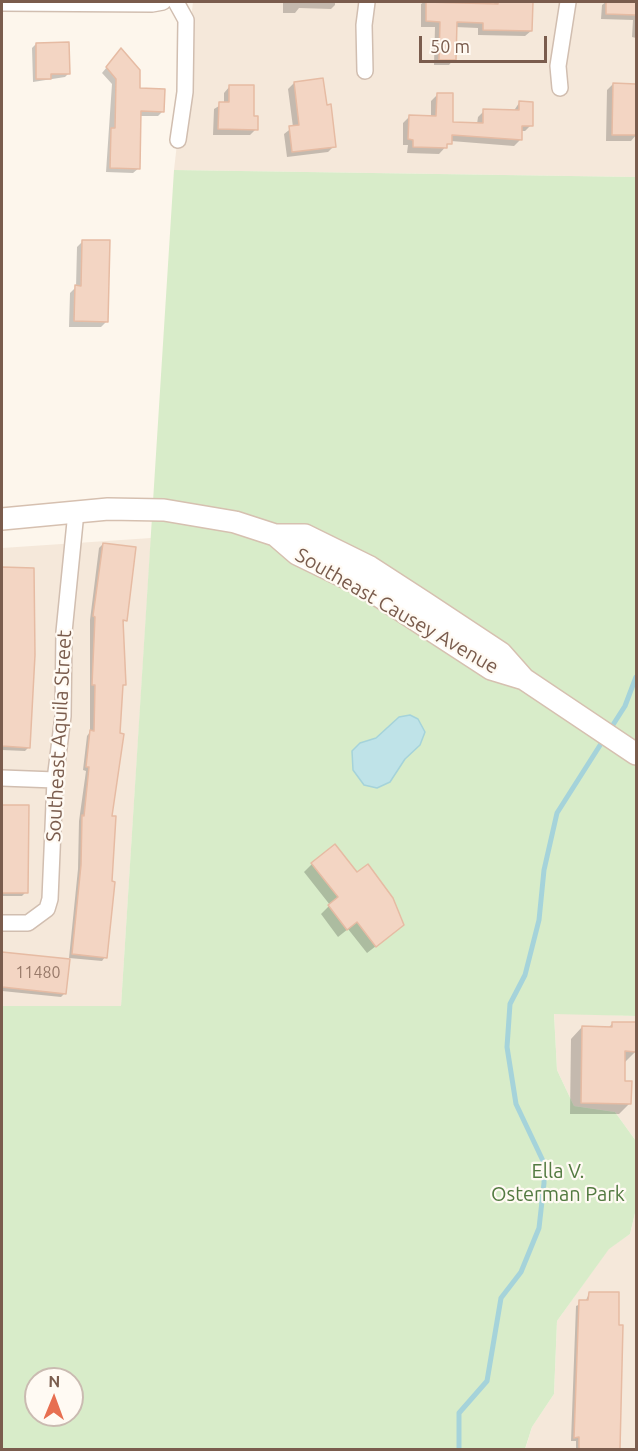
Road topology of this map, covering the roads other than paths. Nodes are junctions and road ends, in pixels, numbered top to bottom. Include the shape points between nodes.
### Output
1 (164, 2) edge
2 (176, 2) edge
3 (367, 2) edge
4 (568, 2) edge
5 (2, 3) edge
6 (365, 71) dead end
7 (560, 88) dead end
8 (178, 140) dead end
9 (76, 512) junction
10 (2, 519) edge
11 (636, 754) edge
12 (2, 778) edge
13 (54, 780) junction
14 (2, 923) edge

1 - 5 street
2 - 8 street via 186,20 185,92
3 - 6 street
4 - 7 street via 558,66
9 - 10 street, Southeast Causey Avenue
9 - 11 street, Southeast Causey Avenue via 184,512 275,535 305,535 370,567 501,653 524,679
9 - 13 street, Southeast Aquila Street via 64,632 63,716
12 - 13 street
13 - 14 street, Southeast Aquila Street via 47,909 28,923

